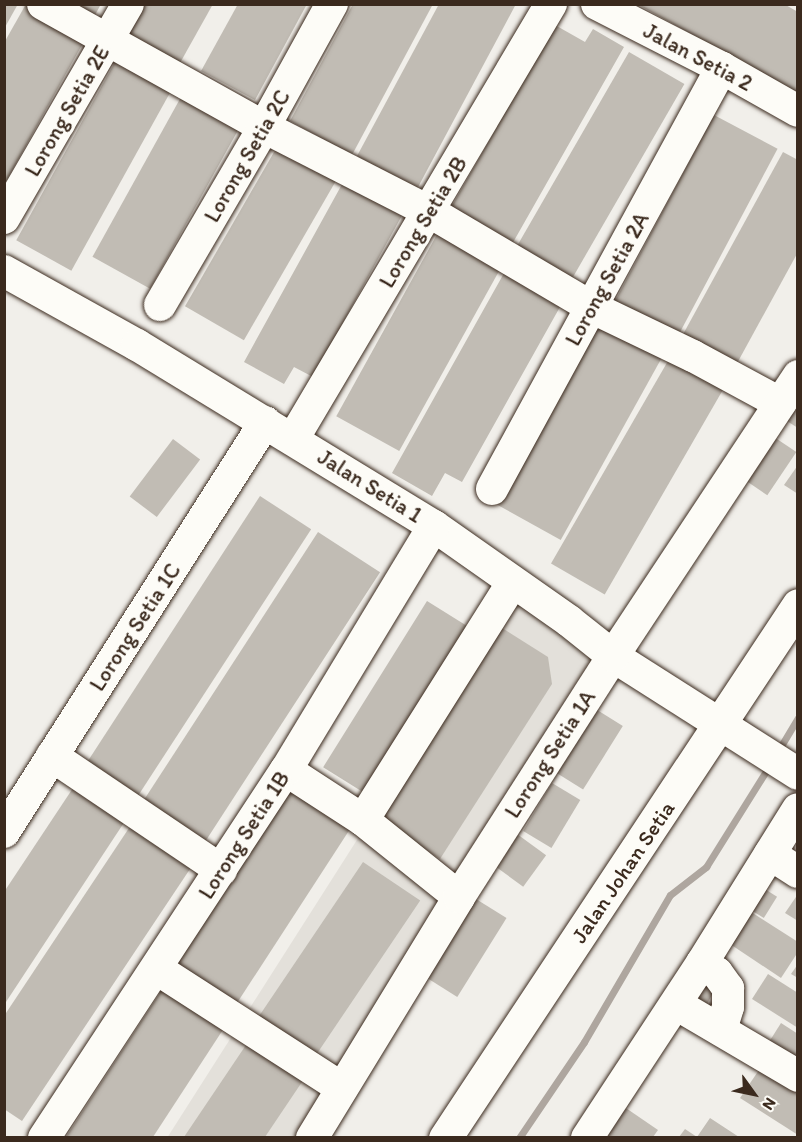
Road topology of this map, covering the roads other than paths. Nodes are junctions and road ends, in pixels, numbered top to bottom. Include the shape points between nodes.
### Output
1 (43, 4) edge
2 (128, 4) edge
3 (332, 4) edge
4 (551, 4) edge
5 (597, 4) edge
6 (108, 42) junction
7 (722, 68) junction
8 (798, 111) edge
9 (264, 128) junction
10 (430, 212) junction
11 (4, 218) edge
12 (4, 272) edge
13 (160, 305) dead end
14 (591, 307) junction
15 (798, 376) edge
16 (780, 403) junction
17 (265, 422) junction
18 (293, 439) junction
19 (492, 489) dead end
20 (434, 526) junction
21 (513, 582) junction
22 (798, 605) edge
23 (613, 656) junction
24 (721, 724) junction
25 (52, 756) junction
26 (286, 770) junction
27 (798, 774) edge
28 (798, 809) edge
29 (363, 820) junction
30 (4, 832) edge
31 (770, 854) junction
32 (221, 870) junction
33 (798, 872) edge
34 (459, 897) junction
35 (702, 963) junction
36 (157, 969) junction
37 (676, 1004) junction
38 (721, 1030) junction
39 (798, 1076) edge
40 (342, 1088) junction
41 (44, 1137) edge
42 (312, 1137) edge
43 (445, 1137) edge
44 (587, 1137) edge

1 - 6 street
2 - 6 street, Lorong Setia 2E
3 - 9 street, Lorong Setia 2C
4 - 10 street, Lorong Setia 2B
5 - 7 street, Jalan Setia 2
6 - 9 street
6 - 11 street, Lorong Setia 2E
7 - 8 street, Jalan Setia 2
7 - 14 street, Lorong Setia 2A
9 - 10 street
9 - 13 street, Lorong Setia 2C
10 - 14 street
10 - 18 street, Lorong Setia 2B
12 - 17 street, Jalan Setia 1
14 - 16 street
14 - 19 street, Lorong Setia 2A
15 - 16 street, Lorong Setia 1A
16 - 23 street, Lorong Setia 1A
17 - 18 street, Jalan Setia 1
17 - 25 street, Lorong Setia 1C
18 - 20 street, Jalan Setia 1
20 - 21 street, Jalan Setia 1
20 - 26 street, Lorong Setia 1B
21 - 23 street, Jalan Setia 1
21 - 29 street
22 - 24 main road, Jalan Johan Setia
23 - 24 street, Jalan Setia 1
23 - 34 street, Lorong Setia 1A
24 - 27 street, Jalan Setia 1
24 - 43 main road, Jalan Johan Setia
25 - 30 street, Lorong Setia 1C
25 - 32 street
26 - 29 street
26 - 32 street, Lorong Setia 1B
28 - 31 street
29 - 34 street
31 - 33 street
31 - 35 street
32 - 36 street, Lorong Setia 1B
34 - 40 street, Lorong Setia 1A
35 - 37 street
35 - 38 street via 717,973 728,988 728,1007
36 - 40 street
36 - 41 street, Lorong Setia 1B
37 - 38 street
37 - 44 street
38 - 39 street
40 - 42 street, Lorong Setia 1A

